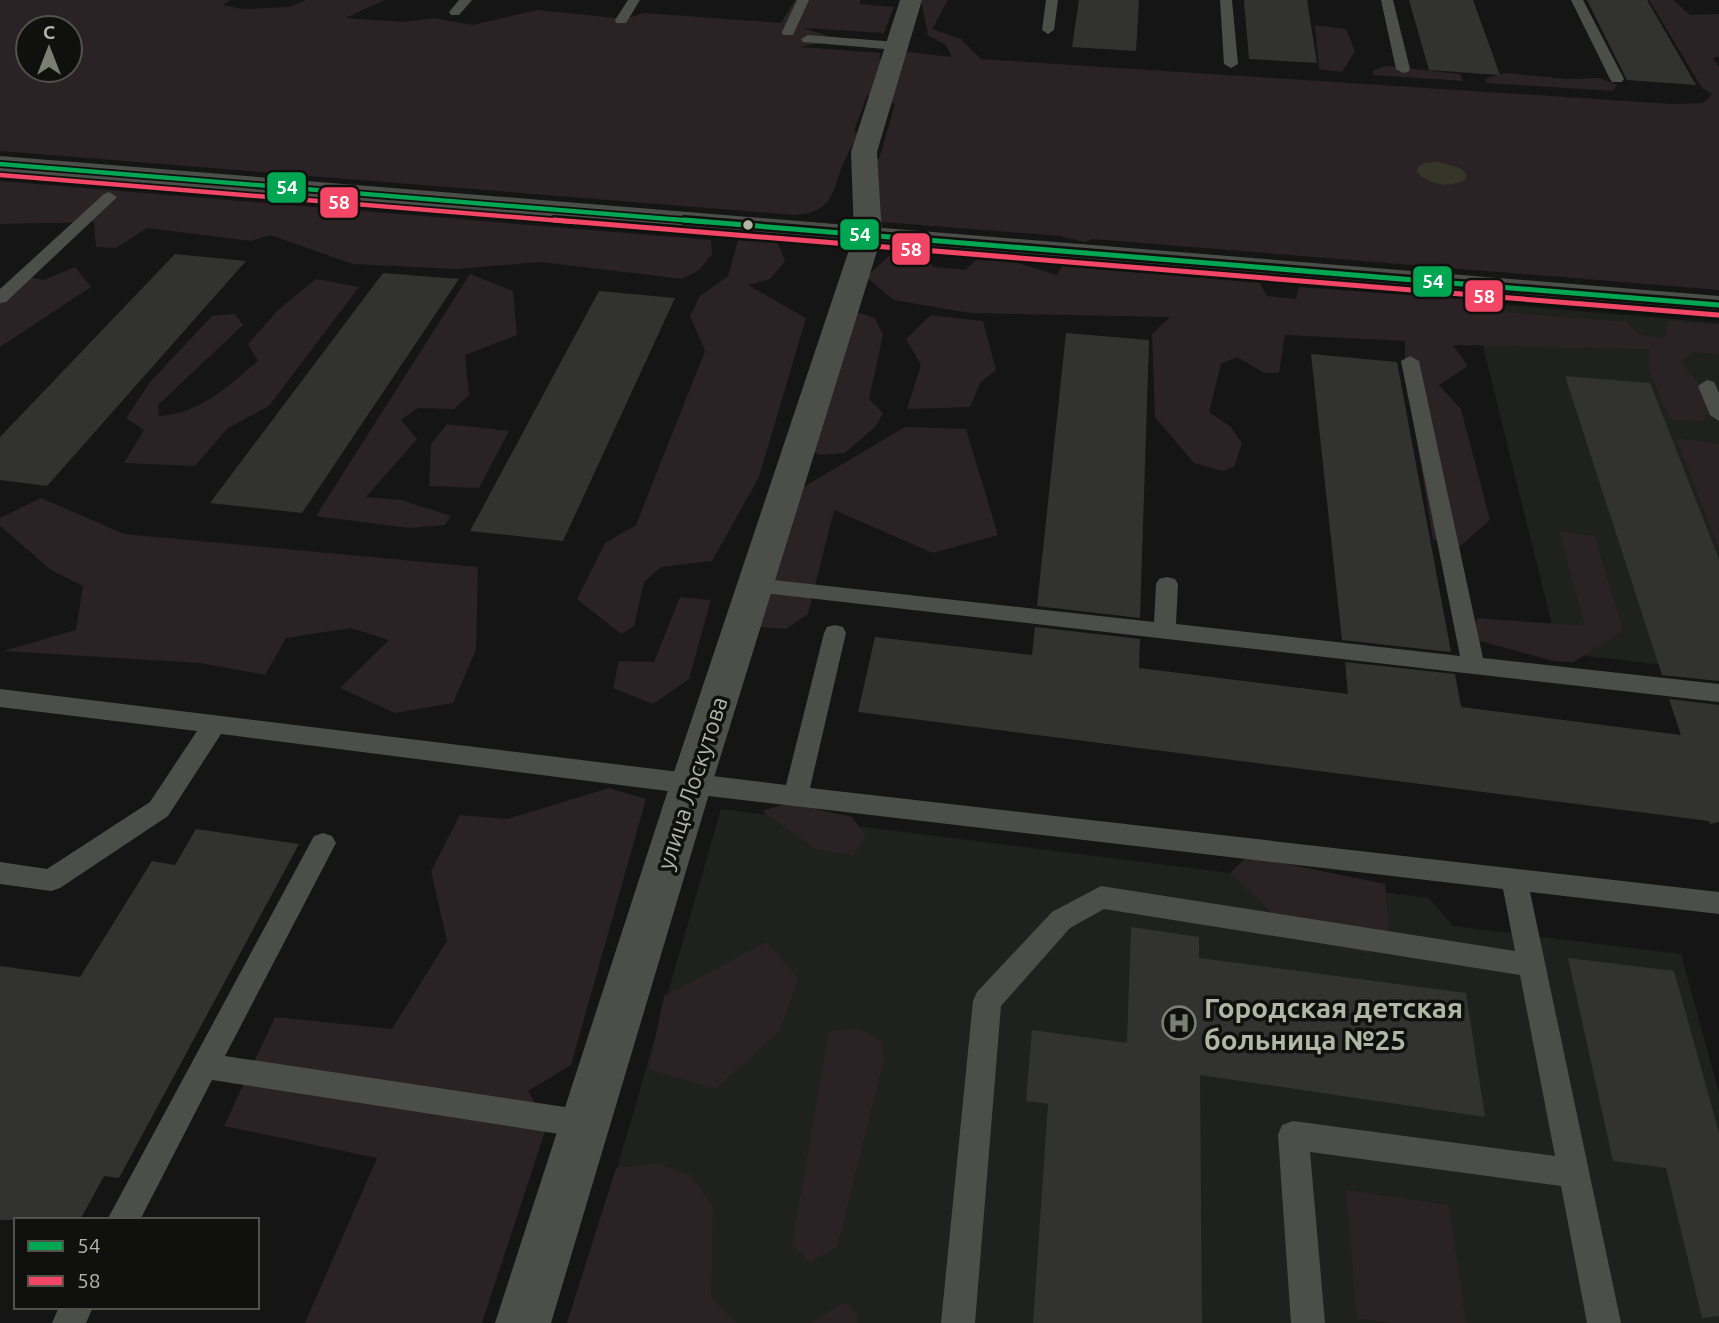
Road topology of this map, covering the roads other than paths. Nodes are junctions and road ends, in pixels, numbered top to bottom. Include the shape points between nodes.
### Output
1 (466, 0) edge
2 (634, 0) edge
3 (803, 0) edge
4 (911, 0) edge
5 (1052, 0) edge
6 (1226, 0) edge
7 (1387, 0) edge
8 (1577, 0) edge
9 (455, 12) dead end
10 (621, 20) dead end
11 (1048, 30) dead end
12 (788, 32) dead end
13 (808, 39) dead end
14 (897, 46) junction
15 (1231, 64) dead end
16 (1403, 69) dead end
17 (1617, 79) dead end
18 (0, 164) edge
19 (109, 197) dead end
20 (868, 235) junction
21 (0, 298) edge
22 (1719, 305) edge
23 (1410, 361) dead end
24 (1707, 386) dead end
25 (1719, 415) edge
26 (755, 584) junction
27 (1167, 584) dead end
28 (1164, 631) junction
29 (835, 633) dead end
30 (1473, 666) junction
31 (1719, 693) edge
32 (0, 698) edge
33 (215, 724) junction
34 (691, 784) junction
35 (796, 795) junction
36 (323, 843) dead end
37 (0, 873) edge
38 (1514, 878) junction
39 (1719, 903) edge
40 (1530, 965) junction
41 (205, 1066) junction
42 (585, 1124) junction
43 (1573, 1173) junction
44 (124, 1218) edge
45 (523, 1323) edge
46 (958, 1323) edge
47 (1308, 1323) edge
48 (1604, 1323) edge

1 - 9 lane
2 - 10 lane
3 - 12 lane
4 - 14 street, улица Лоскутова
5 - 11 lane
6 - 15 lane
7 - 16 lane
8 - 17 lane
13 - 14 lane
14 - 20 street, улица Лоскутова via 864,152
18 - 20 street
19 - 21 lane
20 - 22 street
20 - 26 street, улица Лоскутова
23 - 30 lane
24 - 25 lane
26 - 28 lane
26 - 34 street, улица Лоскутова
27 - 28 lane
28 - 30 lane
29 - 35 lane
30 - 31 lane
32 - 33 lane
33 - 34 lane
33 - 37 lane via 159,809 51,880
34 - 35 lane
34 - 42 street, улица Лоскутова
35 - 38 lane
36 - 41 lane
38 - 39 lane
38 - 40 lane
40 - 43 lane
40 - 46 lane via 1101,897 1060,920 987,1001
41 - 42 lane
41 - 44 lane
42 - 45 street, улица Лоскутова
43 - 47 lane via 1293,1135
43 - 48 lane

